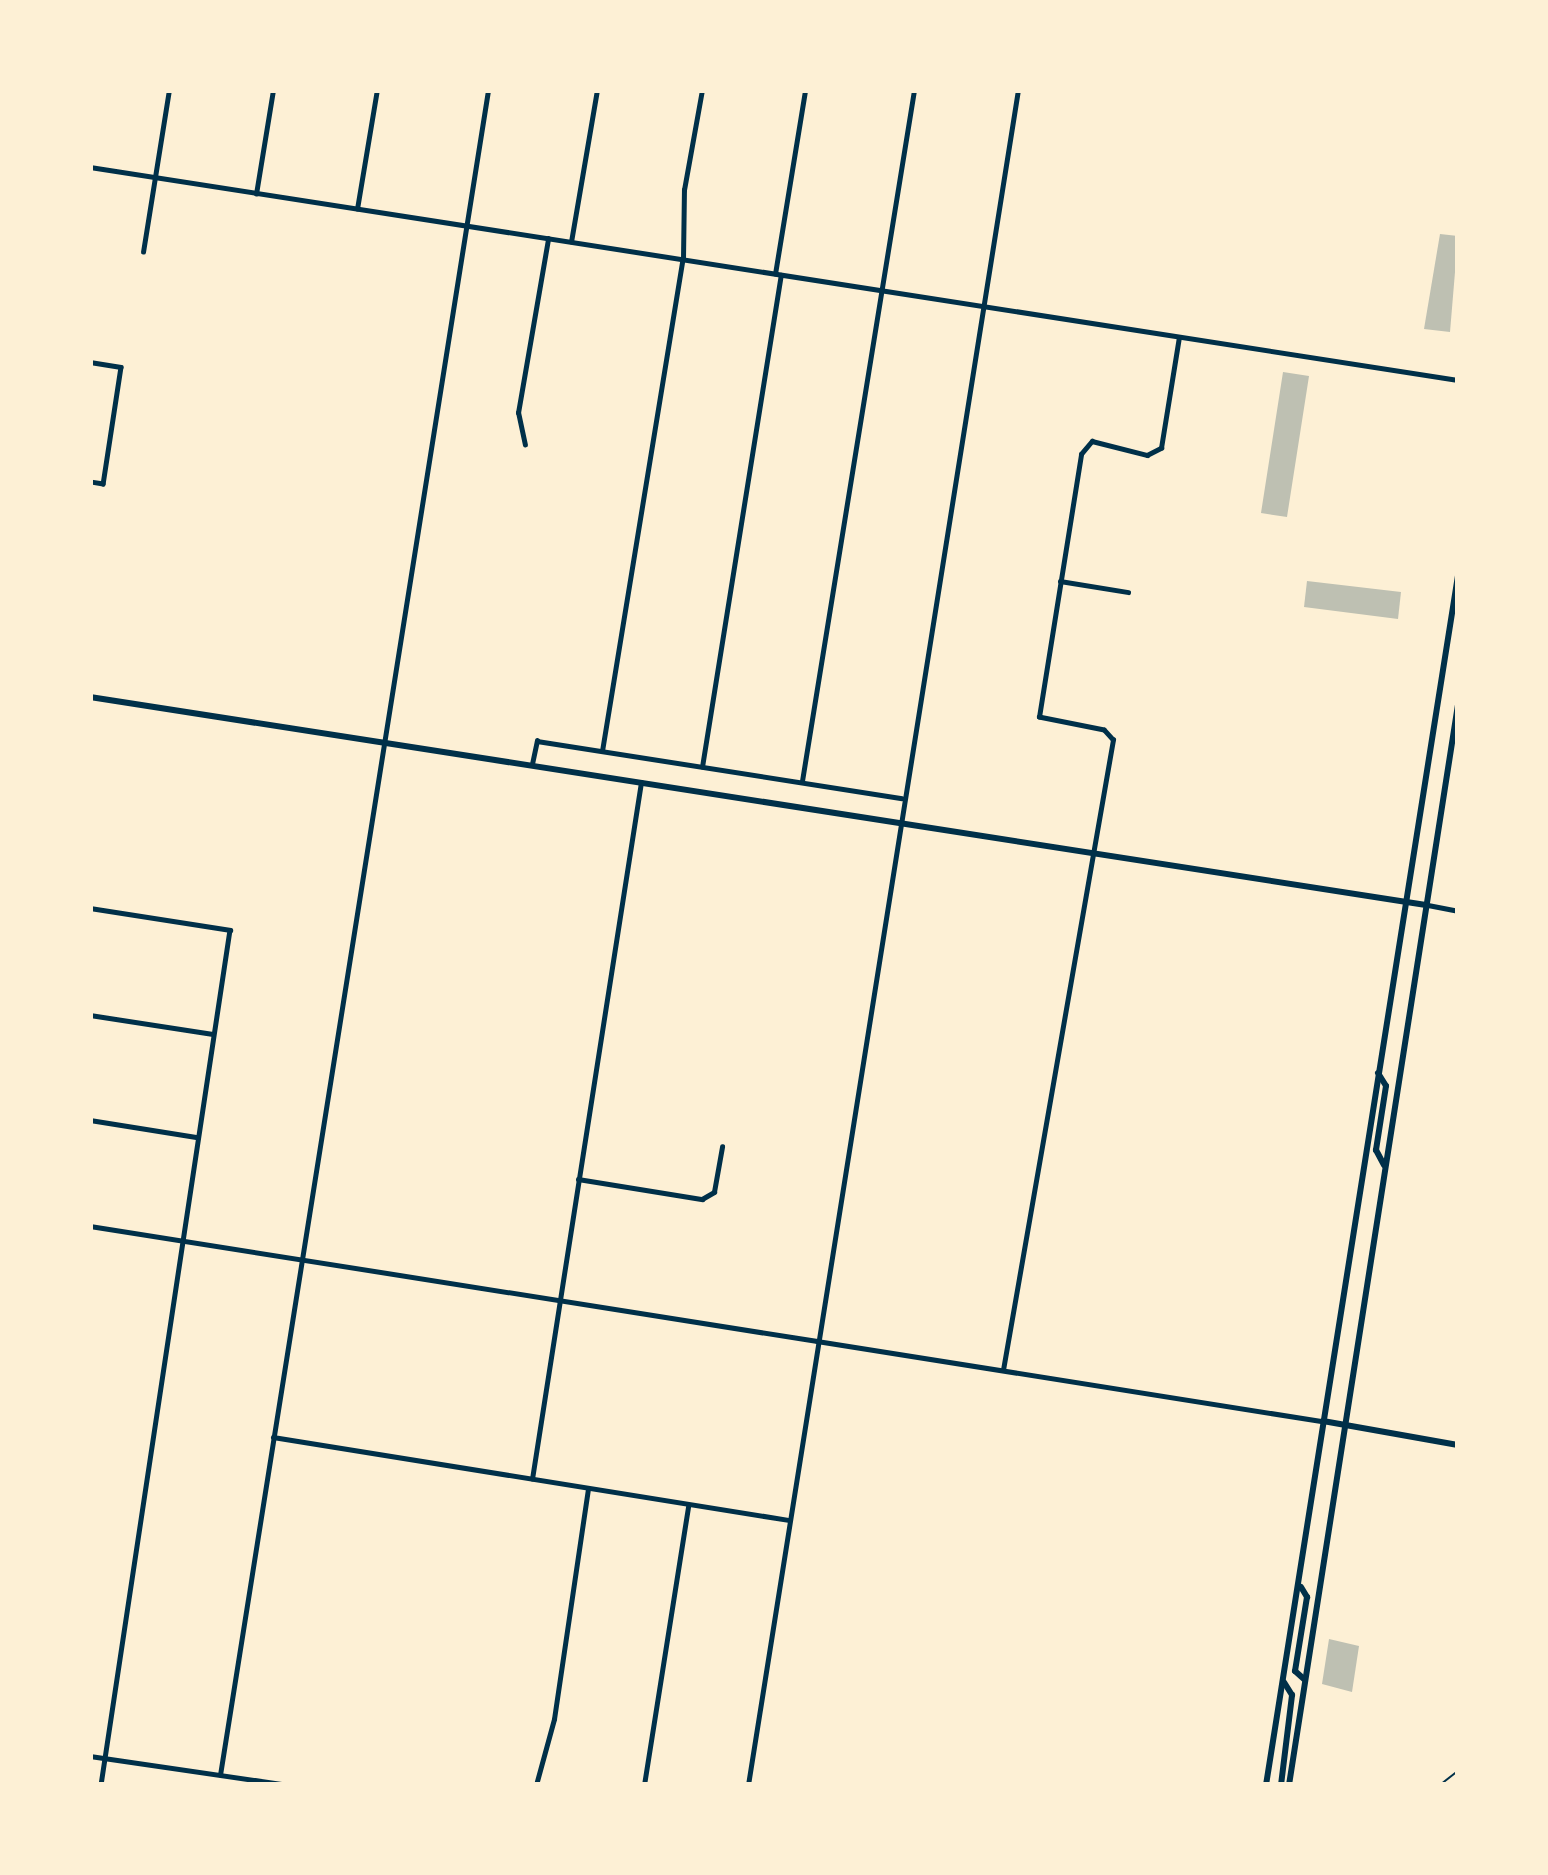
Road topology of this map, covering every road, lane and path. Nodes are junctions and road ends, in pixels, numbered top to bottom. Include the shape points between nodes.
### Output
1 (169, 90) edge
2 (273, 90) edge
3 (377, 90) edge
4 (488, 90) edge
5 (597, 90) edge
6 (702, 90) edge
7 (805, 90) edge
8 (914, 90) edge
9 (1018, 90) edge
10 (90, 167) edge
11 (154, 176) junction
12 (256, 194) junction
13 (357, 209) junction
14 (466, 226) junction
15 (548, 238) junction
16 (571, 242) junction
17 (142, 252) dead end
18 (683, 260) junction
19 (778, 274) junction
20 (883, 291) junction
21 (983, 305) junction
22 (1179, 338) junction
23 (90, 362) edge
24 (1458, 380) edge
25 (525, 445) dead end
26 (90, 482) edge
27 (1458, 575) edge
28 (1060, 581) junction
29 (1128, 592) dead end
30 (90, 697) edge
31 (1458, 705) edge
32 (379, 741) junction
33 (602, 751) junction
34 (532, 764) junction
35 (702, 767) junction
36 (802, 781) junction
37 (641, 782) junction
38 (902, 798) junction
39 (898, 820) junction
40 (1094, 853) junction
41 (1402, 901) junction
42 (1427, 905) junction
43 (90, 908) edge
44 (1458, 911) edge
45 (90, 1015) edge
46 (213, 1034) junction
47 (1378, 1073) junction
48 (90, 1120) edge
49 (196, 1137) junction
50 (722, 1147) dead end
51 (1384, 1165) junction
52 (578, 1179) junction
53 (90, 1226) edge
54 (185, 1240) junction
55 (300, 1259) junction
56 (559, 1300) junction
57 (817, 1341) junction
58 (1003, 1370) junction
59 (1323, 1421) junction
60 (1348, 1426) junction
61 (273, 1437) junction
62 (1458, 1445) edge
63 (532, 1479) junction
64 (589, 1489) junction
65 (688, 1505) junction
66 (789, 1520) junction
67 (1299, 1584) junction
68 (1304, 1679) junction
69 (1284, 1682) junction
70 (90, 1756) edge
71 (105, 1758) junction
72 (1458, 1771) edge
73 (220, 1774) junction
74 (101, 1785) edge
75 (218, 1785) edge
76 (288, 1785) edge
77 (536, 1785) edge
78 (644, 1785) edge
79 (748, 1785) edge
80 (1266, 1785) edge
81 (1285, 1785) edge
82 (1440, 1785) edge

1 - 11 street
2 - 12 street
3 - 13 street
4 - 14 street
5 - 16 street
6 - 18 street via 684,190
7 - 19 street
8 - 20 street
9 - 21 street
10 - 11 street
11 - 12 street
11 - 17 street
12 - 13 street
13 - 14 street
14 - 15 street
14 - 32 street
15 - 16 street
15 - 25 street via 518,412
16 - 18 street
18 - 19 street
18 - 33 street
19 - 20 street
19 - 35 street
20 - 21 street
20 - 36 street
21 - 22 street
21 - 38 street
22 - 24 street
22 - 28 street via 1160,448 1147,455 1084,444
23 - 26 street via 121,367 103,484
27 - 41 main road
28 - 29 street
28 - 40 street via 1039,717 1111,734
30 - 32 main road
31 - 42 main road
32 - 34 main road
32 - 55 street
33 - 34 street via 537,741
33 - 35 street
34 - 37 main road
35 - 36 street
36 - 38 street
37 - 39 main road
37 - 52 street
38 - 39 street
39 - 40 main road
39 - 57 street
40 - 41 main road
40 - 58 street
41 - 42 main road
41 - 47 main road
42 - 44 street
42 - 51 main road
43 - 46 street via 230,930
45 - 46 street
46 - 49 street
47 - 51 main road via 1386,1086 1376,1150
47 - 59 main road
48 - 49 street
49 - 54 street
50 - 52 street via 714,1192 702,1199
51 - 60 main road
52 - 56 street
53 - 54 street
54 - 55 street
54 - 71 street
55 - 56 street
55 - 61 street
56 - 57 street
56 - 63 street
57 - 58 street
57 - 66 street
58 - 59 street
59 - 60 main road
59 - 67 main road
60 - 62 main road
60 - 68 main road
61 - 63 street
61 - 73 street
63 - 64 street
64 - 65 street
64 - 77 street via 554,1719
65 - 66 street
65 - 78 street
66 - 79 street
67 - 68 main road via 1306,1597 1295,1671
67 - 69 main road
68 - 81 main road
69 - 80 main road
69 - 81 main road via 1292,1695
70 - 71 street
71 - 73 street
71 - 74 street
72 - 82 lane
73 - 75 street
73 - 76 street

